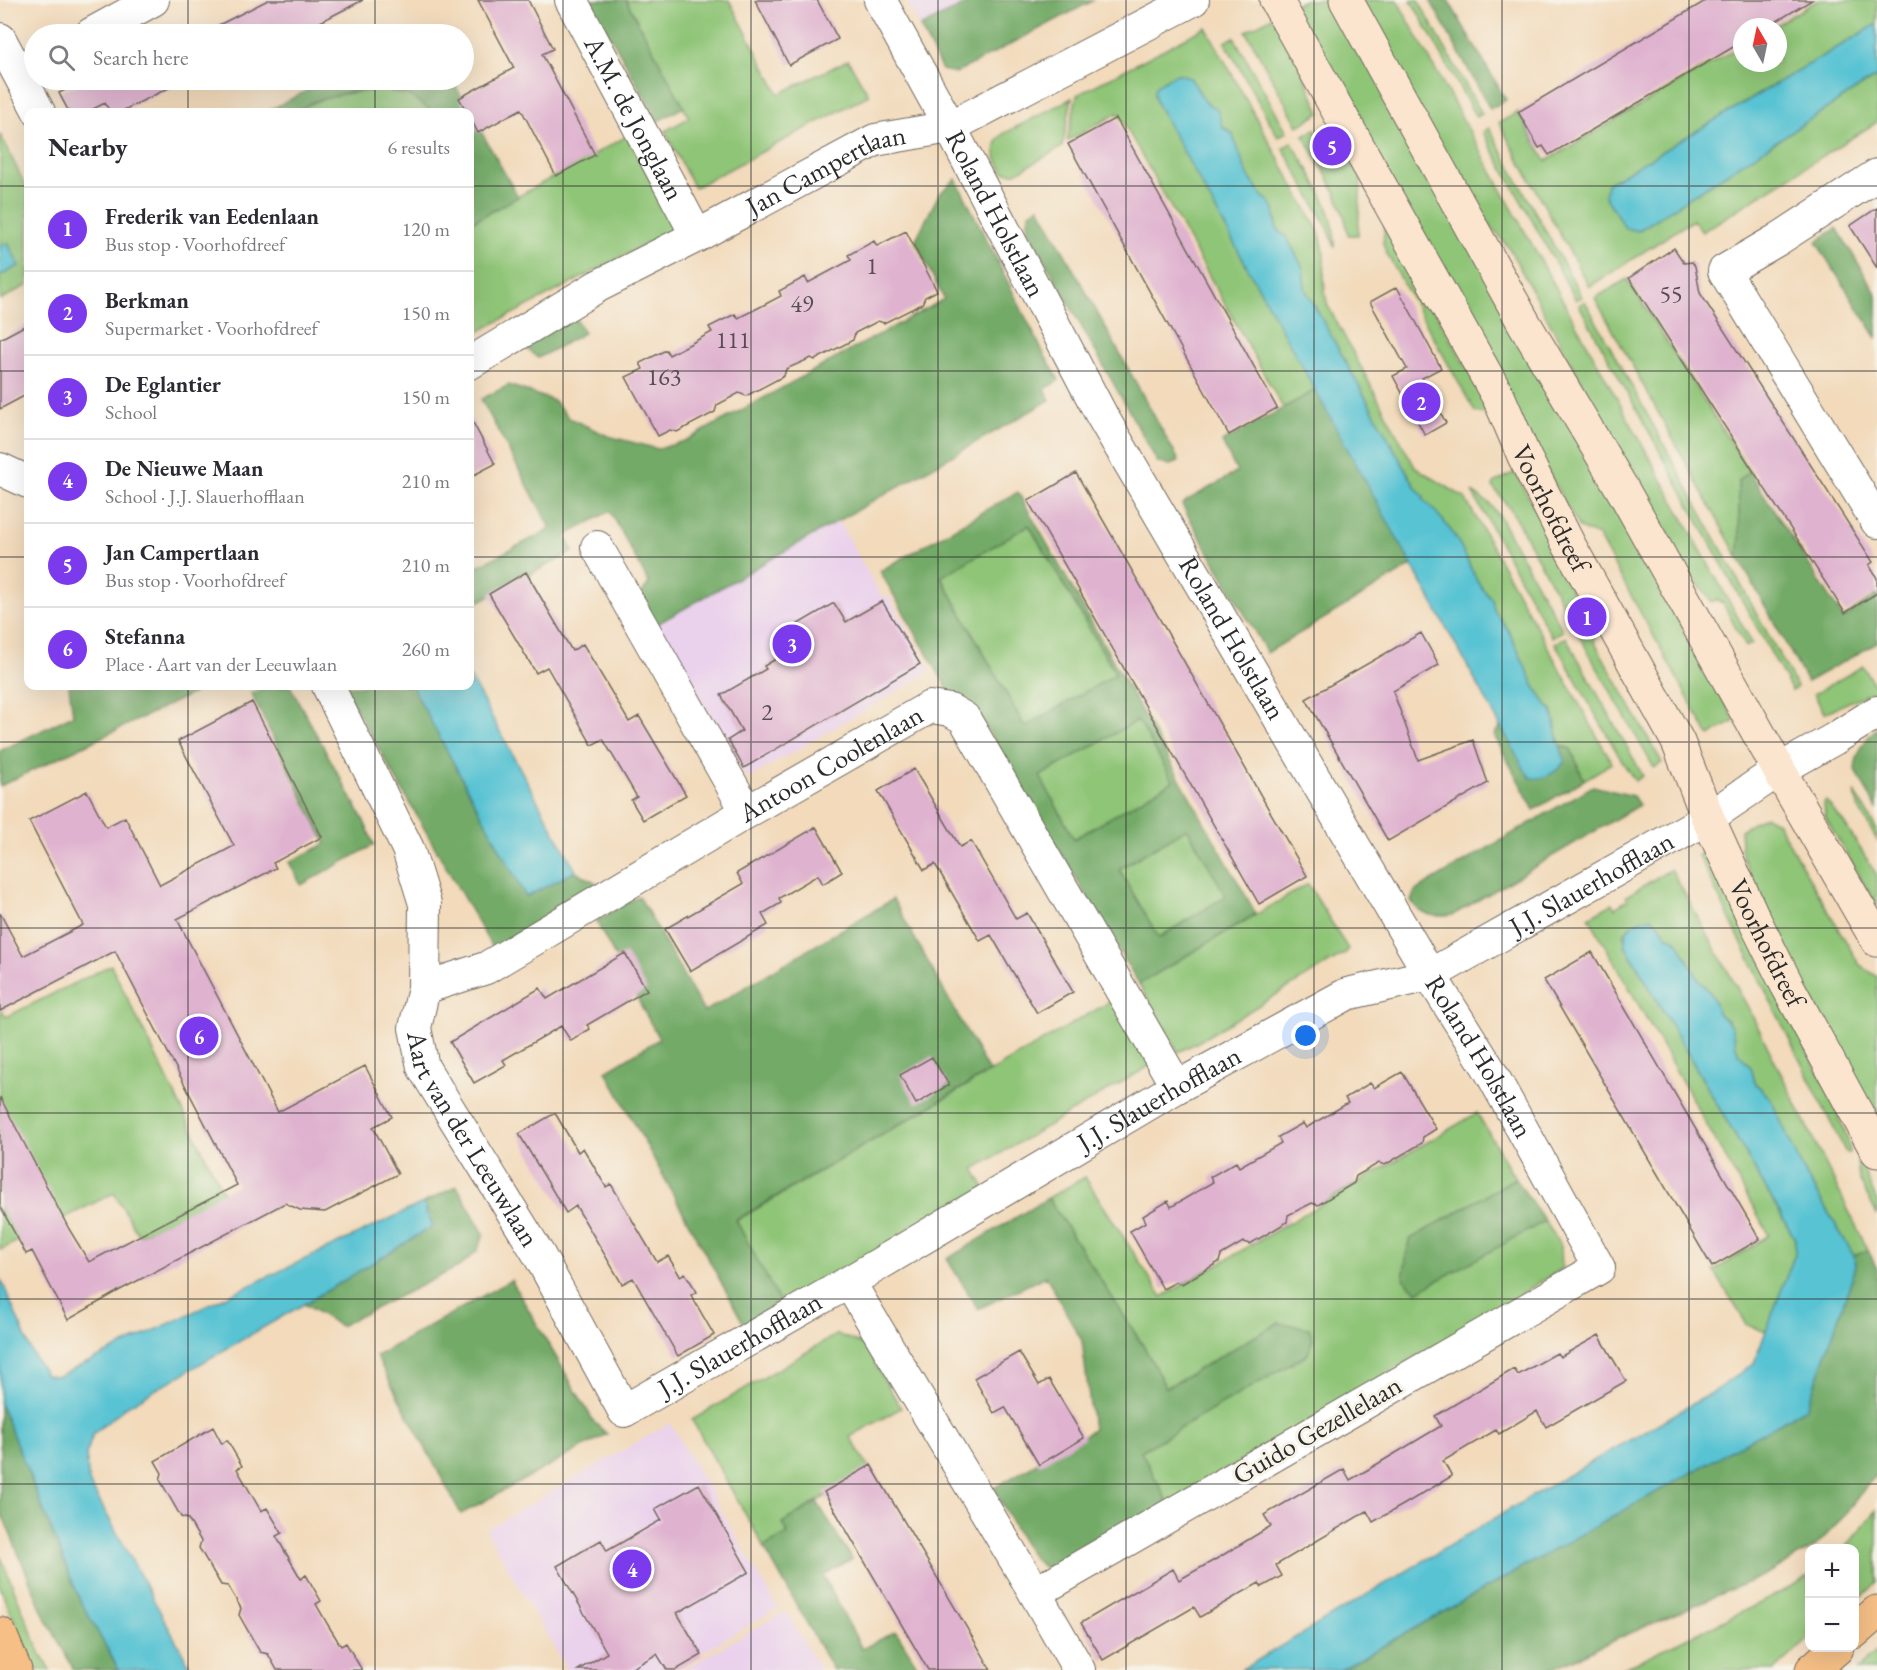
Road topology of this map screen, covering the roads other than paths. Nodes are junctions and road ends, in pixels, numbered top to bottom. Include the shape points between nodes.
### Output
1 (153, 0) edge
2 (571, 0) edge
3 (880, 0) edge
4 (1193, 0) edge
5 (1276, 0) edge
6 (1346, 0) edge
7 (109, 24) edge
8 (0, 39) edge
9 (24, 67) edge
10 (33, 90) edge
11 (38, 108) edge
12 (950, 127) junction
13 (1877, 175) edge
14 (697, 236) junction
15 (474, 361) edge
16 (0, 469) edge
17 (24, 480) edge
18 (1877, 522) edge
19 (597, 547) dead end
20 (330, 690) edge
21 (1877, 712) edge
22 (1779, 770) junction
23 (747, 812) junction
24 (1708, 818) junction
25 (1877, 940) edge
26 (1430, 975) junction
27 (424, 988) junction
28 (1177, 1087) junction
29 (1877, 1150) edge
30 (1599, 1268) joint
31 (849, 1282) junction
32 (624, 1411) joint
33 (1035, 1593) junction
34 (1877, 1612) edge
35 (1859, 1628) edge
36 (0, 1634) edge
37 (1832, 1652) edge
38 (15, 1670) edge
39 (1079, 1670) edge
40 (1812, 1670) edge

1 - 7 street
2 - 14 street, A.M. de Jonglaan
3 - 12 street, Roland Holstlaan
4 - 12 street, Jan Campertlaan
5 - 24 street, Voorhofdreef via 1499,398 1569,545 1678,742
6 - 22 street via 1524,323 1624,492
8 - 9 street
10 - 11 street
12 - 14 street, Jan Campertlaan via 875,140
12 - 26 street, Roland Holstlaan via 1108,426
13 - 18 street via 1724,271
14 - 15 street, Jan Campertlaan via 598,286
16 - 17 street
19 - 23 street
20 - 27 street, Aart van der Leeuwlaan via 405,842 425,904
21 - 22 street, J.J. Slauerhofflaan
22 - 24 street, J.J. Slauerhofflaan
22 - 25 street
23 - 27 street, Antoon Coolenlaan via 486,969
23 - 28 street, Antoon Coolenlaan via 930,707 950,710 964,718
24 - 26 street, J.J. Slauerhofflaan
24 - 29 street, Voorhofdreef via 1782,975
26 - 28 street, J.J. Slauerhofflaan via 1347,994
26 - 30 street, Roland Holstlaan via 1489,1069
27 - 32 street, Aart van der Leeuwlaan via 415,1028 423,1066 539,1255
28 - 31 street, J.J. Slauerhofflaan
30 - 33 street, Guido Gezellelaan
31 - 32 street, J.J. Slauerhofflaan
31 - 33 street
33 - 39 street
34 - 35 main road
36 - 38 main road
37 - 40 main road

